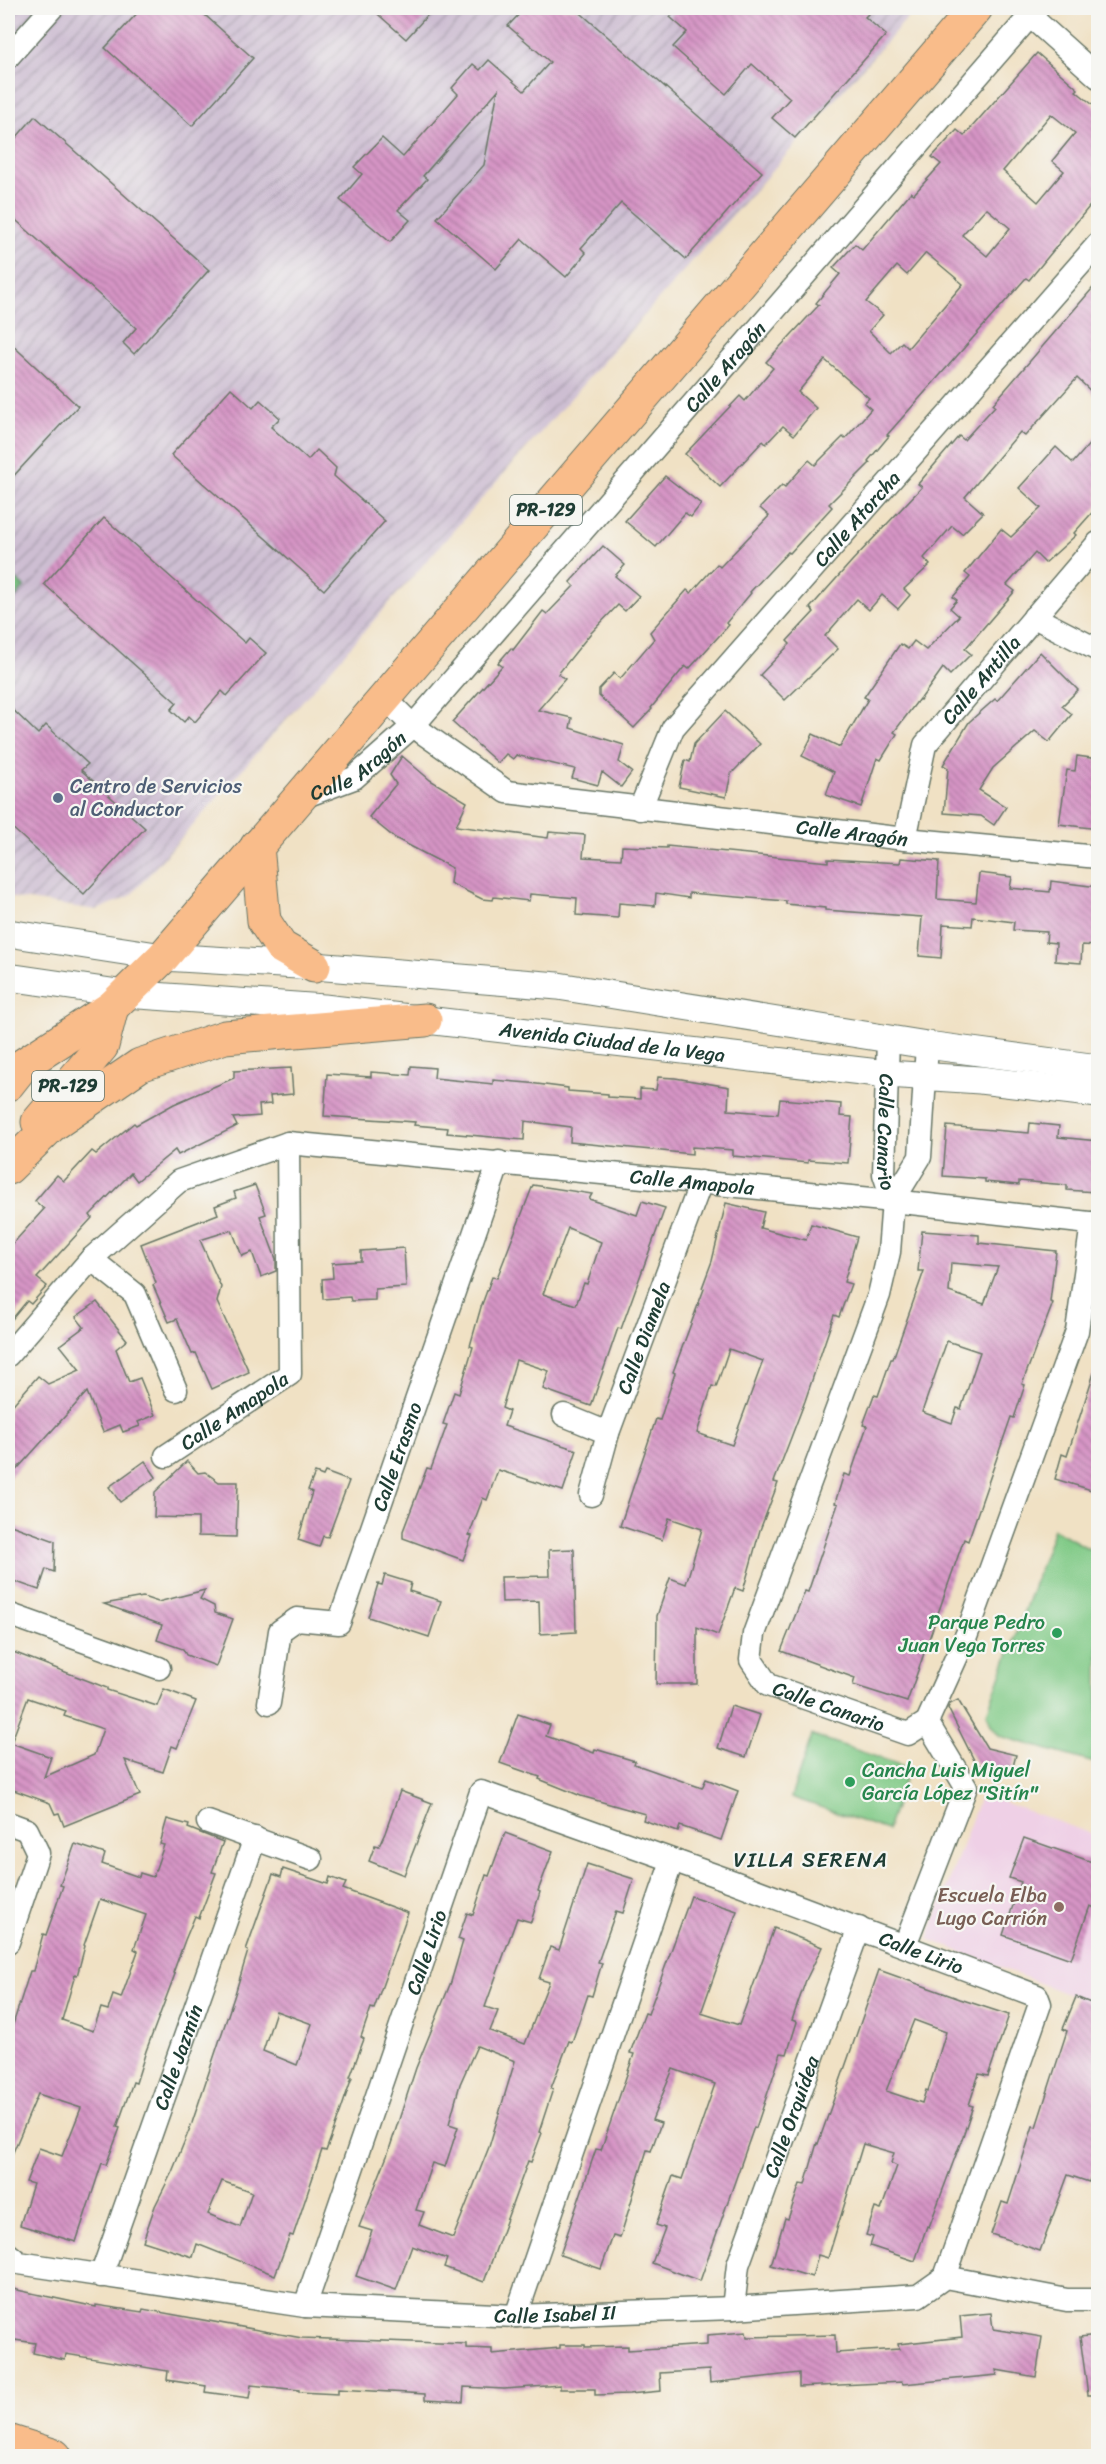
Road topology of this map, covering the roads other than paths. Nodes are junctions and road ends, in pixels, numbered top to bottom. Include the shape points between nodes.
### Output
1 (52, 8) edge
2 (976, 8) edge
3 (1033, 12) edge
4 (8, 57) edge
5 (1098, 77) edge
6 (1098, 244) edge
7 (1098, 543) edge
8 (1034, 617) junction
9 (1098, 650) edge
10 (386, 698) junction
11 (413, 726) junction
12 (301, 798) junction
13 (640, 808) junction
14 (905, 839) junction
15 (257, 846) junction
16 (1098, 857) edge
17 (8, 933) edge
18 (163, 957) junction
19 (314, 966) junction
20 (8, 977) edge
21 (118, 1000) junction
22 (425, 1020) junction
23 (888, 1038) junction
24 (927, 1045) junction
25 (1098, 1068) edge
26 (887, 1074) junction
27 (925, 1077) junction
28 (8, 1084) edge
29 (1098, 1094) edge
30 (288, 1143) junction
31 (8, 1157) edge
32 (499, 1162) junction
33 (8, 1168) edge
34 (701, 1182) junction
35 (893, 1201) junction
36 (1095, 1223) edge
37 (91, 1259) junction
38 (8, 1355) edge
39 (176, 1390) dead end
40 (564, 1415) dead end
41 (608, 1432) junction
42 (166, 1456) dead end
43 (591, 1495) dead end
44 (8, 1614) edge
45 (159, 1668) dead end
46 (269, 1703) dead end
47 (927, 1722) junction
48 (208, 1822) dead end
49 (8, 1823) edge
50 (255, 1838) junction
51 (310, 1859) dead end
52 (672, 1861) junction
53 (859, 1928) junction
54 (8, 1942) edge
55 (905, 1945) junction
56 (8, 2254) edge
57 (101, 2276) junction
58 (945, 2277) junction
59 (1098, 2300) edge
60 (305, 2306) junction
61 (733, 2308) junction
62 (516, 2316) junction
63 (8, 2441) edge
64 (8, 2450) edge
65 (43, 2457) edge
66 (55, 2457) edge

1 - 4 street
2 - 10 main road, PR-129
3 - 5 street
3 - 11 street, Calle Aragón
6 - 13 street, Calle Atorcha via 673,728
7 - 8 street, Calle Antilla
8 - 9 street
8 - 14 street, Calle Antilla via 925,745
10 - 11 street
10 - 12 main road, PR-129
11 - 12 street, Calle Aragón via 354,778
11 - 13 street, Calle Aragón via 507,792
12 - 15 main road, PR-129
13 - 14 street, Calle Aragón
14 - 16 street, Calle Aragón
15 - 18 main road, PR-129
15 - 19 main road via 264,921 281,947
17 - 18 street
18 - 19 street
18 - 21 main road, PR-129
19 - 23 street via 558,986
20 - 21 street, Avenida Ciudad de la Vega
21 - 22 street, Avenida Ciudad de la Vega via 324,1008
21 - 28 main road, PR-129 via 23,1065
21 - 31 main road, PR-129 via 102,1046
22 - 26 street, Avenida Ciudad de la Vega
22 - 33 main road via 225,1037 140,1065 51,1126
23 - 24 street
23 - 26 street, Calle Canario
24 - 25 street
24 - 27 street
26 - 27 street, Avenida Ciudad de la Vega
26 - 35 street, Calle Canario via 884,1174
27 - 29 street, Avenida Ciudad de la Vega
27 - 35 street via 920,1157
30 - 32 street, Calle Amapola
30 - 37 street, Calle Amapola via 179,1181
30 - 42 street, Calle Amapola via 290,1374
32 - 34 street, Calle Amapola
32 - 46 street, Calle Erasmo via 339,1623 297,1619 280,1631
34 - 35 street, Calle Amapola
34 - 41 street, Calle Diamela
35 - 36 street, Calle Amapola
35 - 47 street, Calle Canario via 889,1252 879,1295 754,1634 751,1660 768,1685 779,1689 908,1734
36 - 47 street via 1077,1331 967,1634
37 - 38 street, Calle Amapola
37 - 39 street via 135,1294
40 - 41 street
41 - 43 street, Calle Diamela
44 - 45 street
47 - 55 street via 966,1787
48 - 50 street
49 - 54 street via 27,1830 38,1853
50 - 51 street
50 - 57 street, Calle Jazmín
52 - 53 street, Calle Lirio
52 - 60 street, Calle Lirio via 481,1792
52 - 62 street
53 - 55 street, Calle Lirio
53 - 61 street, Calle Orquídea via 738,2265
55 - 58 street, Calle Lirio via 1037,1996 1040,2004
56 - 57 street, Calle Isabel II via 19,2263
57 - 60 street, Calle Isabel II
58 - 59 street via 1067,2300
58 - 61 street, Calle Isabel II via 918,2296
60 - 62 street, Calle Isabel II
61 - 62 street, Calle Isabel II
63 - 66 main road
64 - 65 main road

